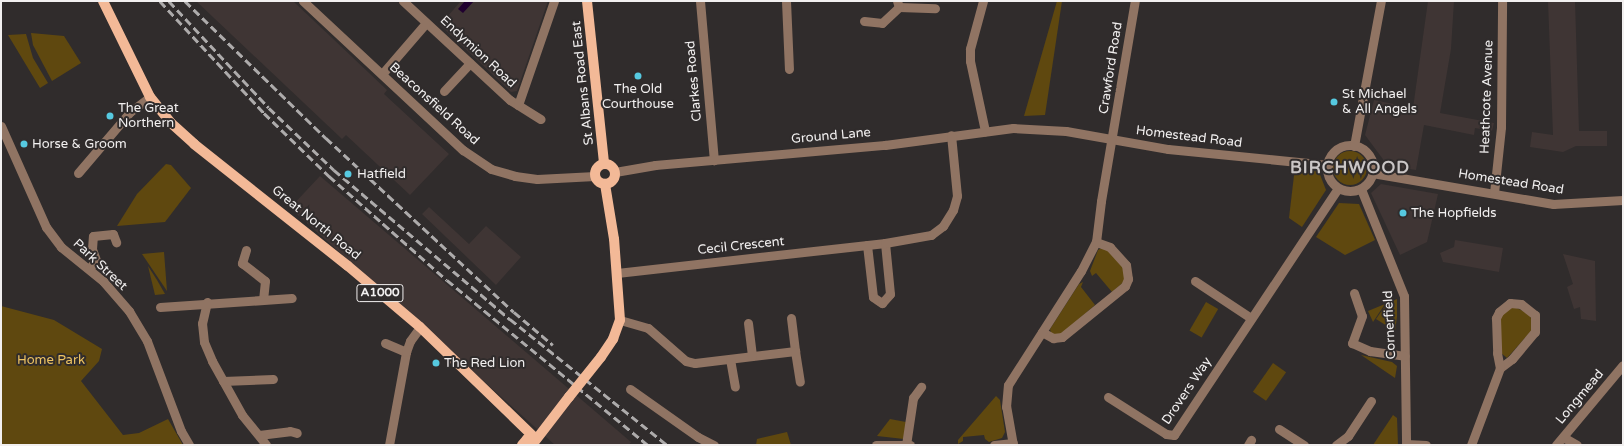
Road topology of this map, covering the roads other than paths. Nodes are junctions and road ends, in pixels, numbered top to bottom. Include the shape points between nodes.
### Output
1 (103, 1) edge
2 (303, 1) edge
3 (404, 1) edge
4 (554, 1) edge
5 (587, 1) edge
6 (700, 1) edge
7 (786, 1) edge
8 (983, 1) edge
9 (1135, 1) edge
10 (1381, 1) edge
11 (1502, 1) edge
12 (898, 4) edge
13 (935, 8) dead end
14 (864, 21) dead end
15 (426, 23) junction
16 (470, 63) junction
17 (789, 69) dead end
18 (382, 74) junction
19 (444, 91) dead end
20 (150, 97) junction
21 (518, 105) junction
22 (541, 119) dead end
23 (1, 126) edge
24 (1048, 130) joint
25 (984, 131) junction
26 (951, 135) junction
27 (3, 136) edge
28 (1111, 139) junction
29 (1354, 146) junction
30 (714, 160) junction
31 (604, 163) junction
32 (1328, 165) junction
33 (615, 172) junction
34 (78, 173) dead end
35 (1372, 173) junction
36 (594, 176) junction
37 (605, 184) junction
38 (1338, 188) junction
39 (1361, 189) junction
40 (1494, 193) junction
41 (1623, 200) edge
42 (116, 242) dead end
43 (1096, 242) junction
44 (885, 243) junction
45 (867, 245) junction
46 (246, 250) dead end
47 (89, 269) junction
48 (617, 273) junction
49 (1195, 281) dead end
50 (1354, 293) dead end
51 (292, 298) dead end
52 (263, 299) junction
53 (207, 302) junction
54 (160, 307) dead end
55 (791, 318) dead end
56 (1251, 318) junction
57 (620, 320) junction
58 (748, 323) dead end
59 (420, 327) junction
60 (1042, 332) junction
61 (385, 343) dead end
62 (406, 352) junction
63 (795, 352) junction
64 (752, 356) junction
65 (1405, 356) junction
66 (730, 359) junction
67 (1623, 365) edge
68 (1500, 368) junction
69 (273, 379) dead end
70 (223, 381) junction
71 (800, 382) dead end
72 (736, 387) dead end
73 (921, 387) dead end
74 (630, 389) dead end
75 (1108, 397) dead end
76 (1371, 401) dead end
77 (1279, 429) dead end
78 (297, 433) dead end
79 (259, 434) junction
80 (1563, 437) junction
81 (536, 443) edge
82 (1013, 444) edge
83 (1406, 444) edge
84 (189, 445) edge
85 (266, 445) edge
86 (389, 445) edge
87 (522, 445) edge
88 (714, 445) edge
89 (876, 445) edge
90 (906, 445) edge
91 (911, 445) edge
92 (994, 445) edge
93 (1304, 445) edge
94 (1336, 445) edge
95 (1426, 445) edge
96 (1471, 445) edge
97 (1556, 445) edge
98 (1577, 445) edge

1 - 20 main road, Great North Road / A1000
2 - 18 street, Beaconsfield Road
3 - 15 street, Endymion Road
4 - 21 street
5 - 31 main road, St Albans Road East
6 - 30 street, Clarkes Road
7 - 17 street
8 - 25 street via 970,49
9 - 28 street, Crawford Road
10 - 29 street
11 - 40 street, Heathcote Avenue via 1501,127
12 - 13 street
12 - 14 street via 882,23
15 - 16 street, Endymion Road
15 - 18 street
16 - 19 street
16 - 21 street, Endymion Road
18 - 36 street, Beaconsfield Road via 463,150 491,169 537,180
20 - 34 street via 130,112
20 - 59 main road, Great North Road / A1000 via 194,144 348,266
21 - 22 street, Endymion Road
23 - 27 street, Park Street
24 - 25 street, Ground Lane via 1013,128
24 - 28 street, Homestead Road
25 - 26 street, Ground Lane
26 - 30 street, Ground Lane via 885,145
26 - 44 street, Cecil Crescent via 957,196 953,210 943,226 931,235
27 - 47 street, Park Street via 46,227 61,247
28 - 32 street, Homestead Road via 1168,149
28 - 43 street, Crawford Road
29 - 32 street via 1340,148 1330,158
29 - 35 street via 1367,153 1373,166
30 - 33 street, Ground Lane
31 - 33 main road via 612,166
31 - 36 main road via 597,166
32 - 38 street via 1330,178
33 - 37 main road via 612,182
35 - 39 street
35 - 40 street, Homestead Road
36 - 37 main road via 600,183
37 - 48 main road
38 - 39 street via 1353,191
38 - 56 street, Drovers Way
39 - 65 street, Cornerfield via 1401,286 1405,307
40 - 41 street, Homestead Road via 1553,204
42 - 47 street via 113,234 93,236 92,248 96,260
43 - 60 street, Crawford Road via 1094,251
43 - 60 street via 1110,247 1126,265 1129,272 1125,286 1062,337 1053,338
44 - 45 street, Cecil Crescent
44 - 45 street via 890,294 882,302 873,297
45 - 48 street, Cecil Crescent
46 - 52 street via 242,263 265,281
47 - 84 street, Park Street via 129,311 147,341 181,431
48 - 57 main road
49 - 56 street
50 - 65 street via 1362,316 1352,343 1370,351
51 - 52 street
52 - 53 street
53 - 54 street
53 - 70 street via 203,313 202,333 212,361
55 - 63 street
56 - 75 street, Drovers Way via 1174,435 1166,434
57 - 66 street via 648,328 686,361 695,363
57 - 81 main road, bridge via 613,339 601,357
58 - 64 street
59 - 62 street
59 - 81 main road, Great North Road / A1000
60 - 82 street, Crawford Road via 1005,392
61 - 62 street
62 - 86 street
63 - 64 street
63 - 71 street
64 - 66 street
65 - 83 street, Cornerfield
66 - 72 street
67 - 80 street, Longmead
68 - 68 street via 1496,318 1510,303 1521,304 1535,315 1535,332 1512,359
68 - 96 street
69 - 70 street
70 - 79 street via 242,415
73 - 90 street via 913,398
74 - 88 street via 698,437
76 - 94 street via 1348,436
77 - 93 street
78 - 79 street via 290,431
79 - 85 street
80 - 97 street, Longmead
80 - 98 street
81 - 87 main road via 527,439
82 - 92 street
83 - 95 street
89 - 90 street
90 - 91 street

